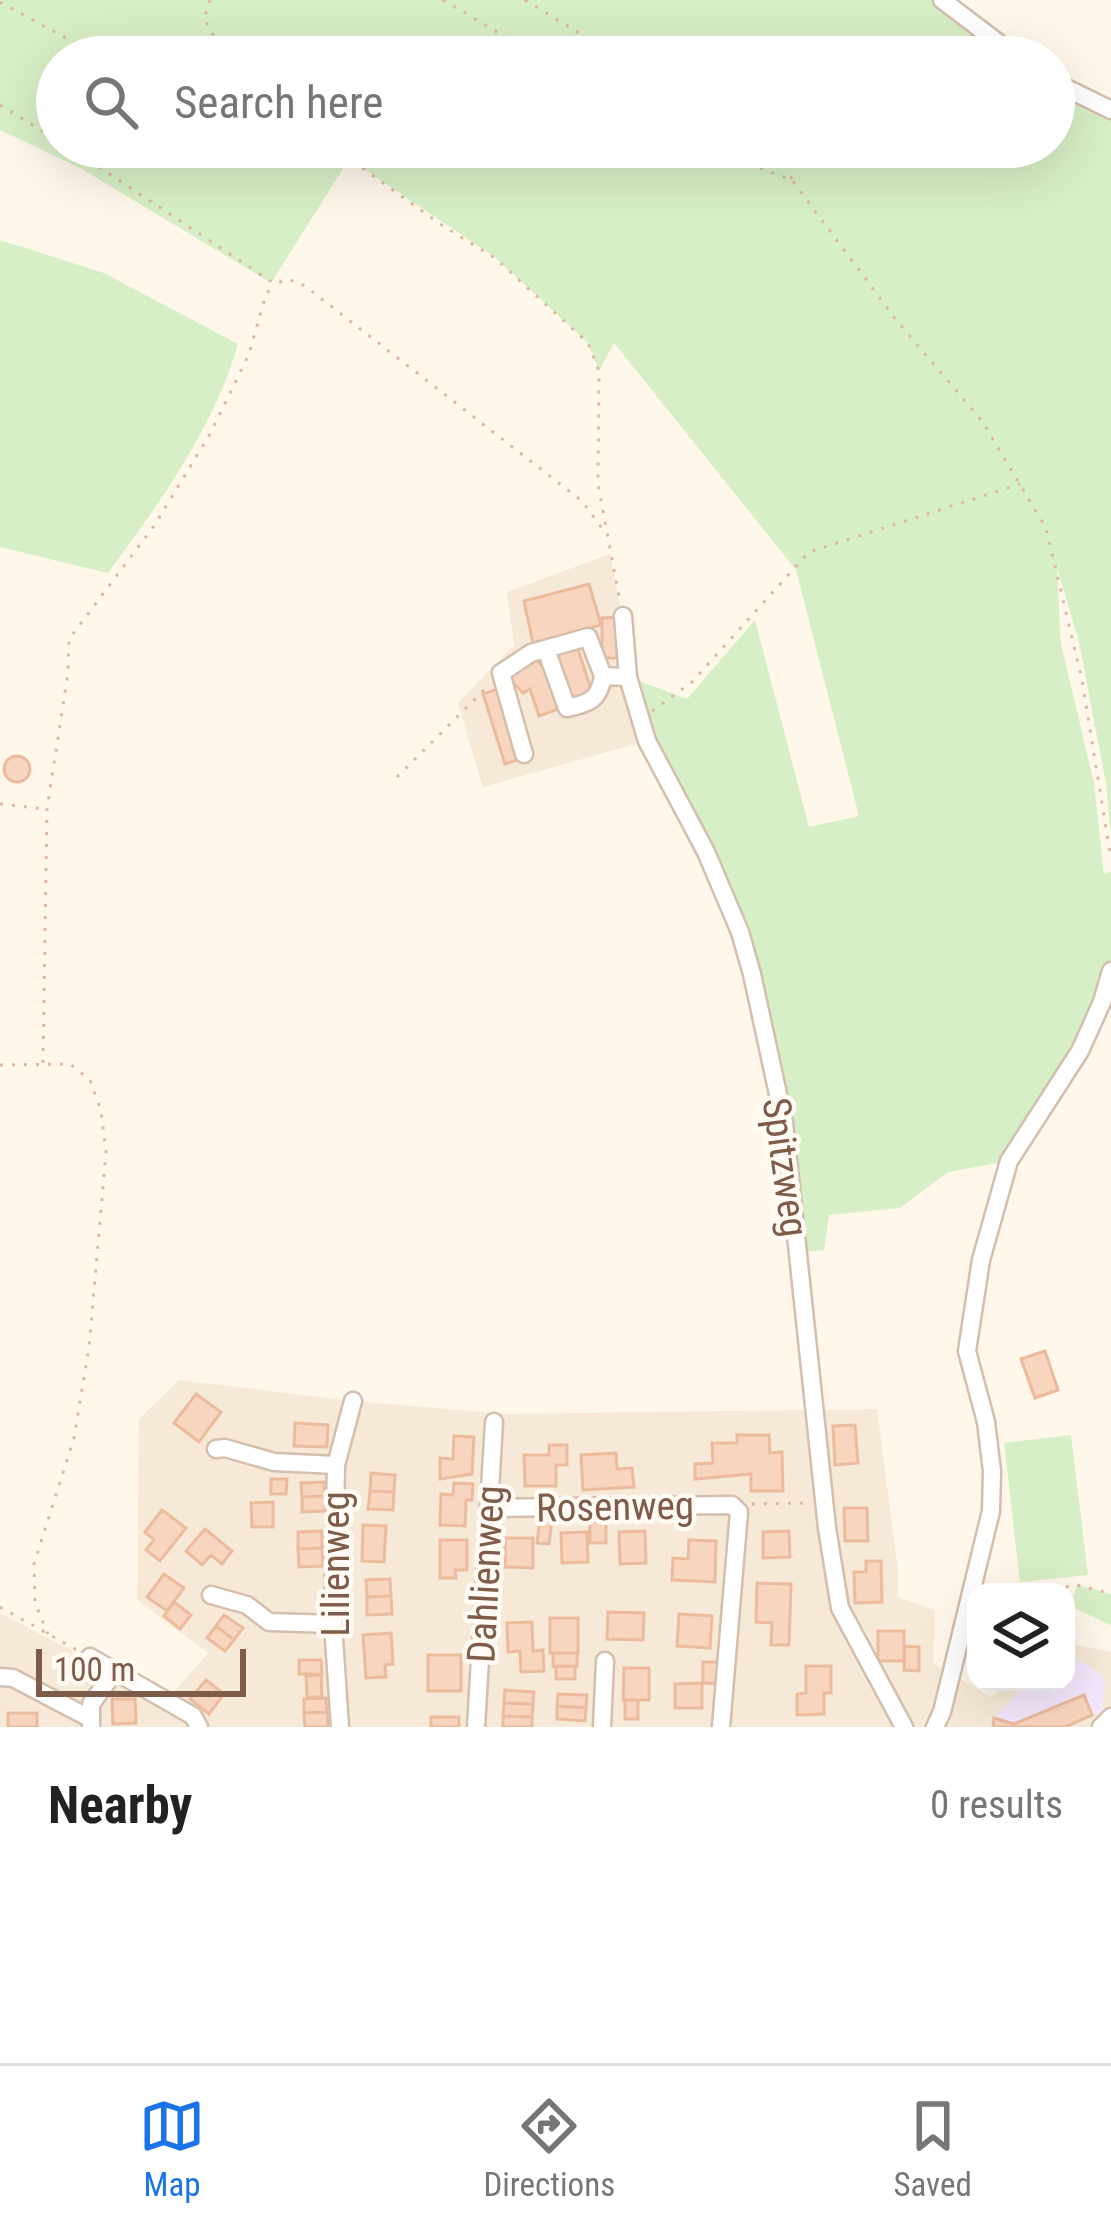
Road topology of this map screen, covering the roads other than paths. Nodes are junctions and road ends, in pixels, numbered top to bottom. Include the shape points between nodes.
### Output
1 (942, 0) edge
2 (990, 36) edge
3 (1075, 92) edge
4 (1111, 110) edge
5 (623, 616) road end
6 (547, 652) junction
7 (603, 676) junction
8 (628, 677) junction
9 (524, 754) dead end
10 (1111, 971) edge
11 (353, 1401) dead end
12 (494, 1422) dead end
13 (216, 1449) dead end
14 (336, 1466) junction
15 (488, 1508) junction
16 (211, 1594) dead end
17 (333, 1624) junction
18 (90, 1657) road end
19 (605, 1661) dead end
20 (115, 1670) junction
21 (0, 1677) edge
22 (91, 1723) edge
23 (199, 1727) edge
24 (340, 1727) edge
25 (476, 1727) edge
26 (602, 1727) edge
27 (721, 1727) edge
28 (904, 1727) edge
29 (935, 1727) edge

1 - 2 street
3 - 4 street
5 - 8 street, Spitzweg
6 - 7 street via 588,637
6 - 7 street via 567,708 591,703
6 - 9 street via 501,673
7 - 8 street
8 - 28 street, Spitzweg via 647,741 706,852 752,974 784,1122 840,1608
10 - 29 street via 1080,1051 1009,1161 981,1260 967,1351 986,1422 991,1511
11 - 14 street, Lilienweg
12 - 15 street, Dahlienweg
13 - 14 street
14 - 17 street, Lilienweg
15 - 25 street, Dahlienweg
15 - 27 street, Rosenweg via 732,1505 739,1512
16 - 17 street via 269,1622
17 - 24 street, Lilienweg
18 - 20 street
19 - 26 street
20 - 22 street via 92,1704
20 - 23 street
21 - 22 street

